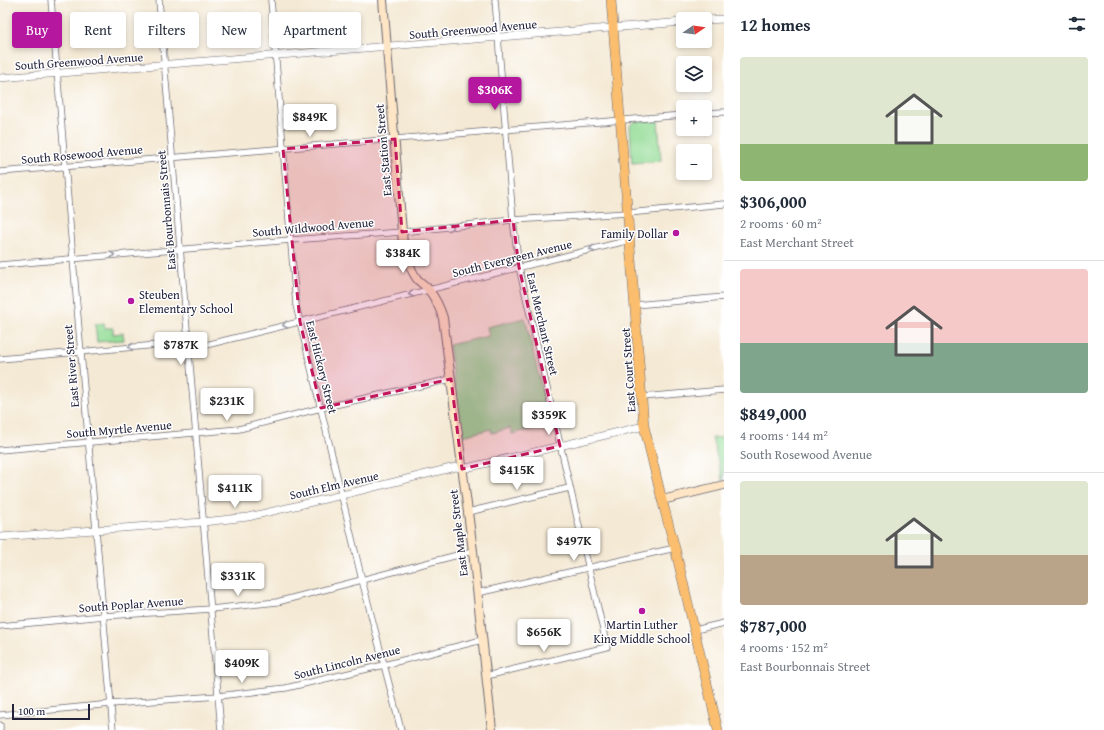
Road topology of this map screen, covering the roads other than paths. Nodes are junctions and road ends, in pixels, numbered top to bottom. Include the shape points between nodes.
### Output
1 (51, 0) edge
2 (159, 0) edge
3 (271, 0) edge
4 (383, 0) edge
5 (495, 0) edge
6 (611, 0) edge
7 (724, 19) edge
8 (712, 20) edge
9 (676, 23) edge
10 (614, 28) junction
11 (498, 38) junction
12 (387, 47) junction
13 (276, 56) junction
14 (165, 66) junction
15 (58, 74) junction
16 (0, 78) edge
17 (724, 112) edge
18 (712, 113) edge
19 (676, 116) edge
20 (621, 120) junction
21 (506, 130) junction
22 (395, 139) junction
23 (284, 149) junction
24 (172, 158) junction
25 (65, 167) junction
26 (0, 172) edge
27 (724, 204) edge
28 (628, 213) junction
29 (513, 220) junction
30 (402, 232) junction
31 (291, 240) junction
32 (630, 240) junction
33 (180, 250) junction
34 (73, 259) junction
35 (0, 265) edge
36 (519, 267) junction
37 (428, 290) junction
38 (724, 297) edge
39 (635, 305) junction
40 (300, 322) junction
41 (188, 347) junction
42 (81, 352) junction
43 (0, 359) edge
44 (451, 379) junction
45 (724, 390) edge
46 (642, 397) junction
47 (321, 408) junction
48 (644, 426) junction
49 (196, 433) junction
50 (89, 443) junction
51 (560, 446) junction
52 (0, 450) edge
53 (462, 469) junction
54 (724, 485) edge
55 (569, 488) junction
56 (342, 495) junction
57 (662, 500) junction
58 (468, 512) junction
59 (203, 522) junction
60 (96, 529) junction
61 (0, 537) edge
62 (675, 548) junction
63 (473, 551) junction
64 (588, 568) junction
65 (362, 580) junction
66 (477, 593) junction
67 (211, 609) junction
68 (103, 616) junction
69 (724, 622) edge
70 (0, 626) edge
71 (695, 630) junction
72 (482, 640) junction
73 (384, 665) junction
74 (486, 676) junction
75 (218, 696) junction
76 (111, 704) junction
77 (0, 715) edge
78 (0, 726) edge
79 (0, 730) edge
80 (113, 730) edge
81 (221, 730) edge
82 (401, 730) edge
83 (490, 730) edge
84 (718, 730) edge

1 - 15 street, East River Street
2 - 14 street, East Bourbonnais Street
3 - 13 street, East Hickory Street
4 - 12 main road, East Station Street
5 - 11 street, East Merchant Street
6 - 10 main road, East Court Street
7 - 8 street
9 - 10 street, South Greenwood Avenue
10 - 11 street, South Greenwood Avenue
10 - 20 main road, East Court Street
11 - 12 street, South Greenwood Avenue
11 - 21 street, East Merchant Street
12 - 13 street, South Greenwood Avenue
12 - 22 main road, East Station Street
13 - 14 street, South Greenwood Avenue
13 - 23 street, East Hickory Street
14 - 15 street, South Greenwood Avenue
14 - 24 street, East Bourbonnais Street
15 - 16 street, South Greenwood Avenue
15 - 25 street, East River Street
17 - 18 street
19 - 20 street, South Rosewood Avenue
20 - 21 street, South Rosewood Avenue
20 - 28 main road, East Court Street
21 - 22 street, South Rosewood Avenue
21 - 29 street, East Merchant Street
22 - 23 street, South Rosewood Avenue
22 - 30 main road, East Station Street
23 - 24 street, South Rosewood Avenue
23 - 31 street, East Hickory Street
24 - 25 street, South Rosewood Avenue
24 - 33 street, East Bourbonnais Street
25 - 26 street, South Rosewood Avenue
25 - 34 street, East River Street
27 - 28 street, South Wildwood Avenue
28 - 29 street, South Wildwood Avenue
28 - 32 main road, East Court Street
30 -> 29 street, South Wildwood Avenue
29 - 36 street, East Merchant Street
30 - 31 street, South Wildwood Avenue
30 - 37 main road, East Station Street via 409,263 417,279
31 - 33 street, South Wildwood Avenue
31 - 40 street, East Hickory Street via 296,305
32 -> 36 street, South Evergreen Avenue
32 - 39 main road, East Court Street
34 -> 33 street, South Wildwood Avenue
33 - 41 street, East Bourbonnais Street
34 - 35 street, South Wildwood Avenue
34 - 42 street, East River Street
36 - 37 street, South Evergreen Avenue
36 - 51 street, East Merchant Street
37 -> 40 street, South Evergreen Avenue
37 - 44 main road, East Maple Street via 444,318
38 - 39 street
39 - 46 main road, East Court Street
40 -> 41 street, South Evergreen Avenue via 194,348
40 - 47 street, East Hickory Street
41 -> 42 street, South Evergreen Avenue via 180,343
41 - 49 street, East Bourbonnais Street
42 - 43 street, South Evergreen Avenue
42 - 50 street, East River Street
44 - 47 street, South Myrtle Avenue
44 - 53 main road, East Maple Street
45 - 46 street
46 - 48 main road, East Court Street
47 - 49 street, South Myrtle Avenue via 239,429
47 - 56 street, East Hickory Street
48 - 51 street, South Elm Avenue
48 - 57 main road, East Court Street
49 - 50 street, South Myrtle Avenue
49 - 59 street, East Bourbonnais Street
50 - 52 street, South Myrtle Avenue
50 - 60 street, East River Street
51 - 53 street, South Elm Avenue
51 - 55 street, East Merchant Street
53 - 56 street, South Elm Avenue via 451,468
53 - 58 main road, East Maple Street
54 - 57 main road
55 - 58 street
55 - 64 street, East Merchant Street
56 - 59 street, South Elm Avenue via 248,517
56 - 65 street, East Hickory Street
57 - 62 main road, East Court Street
58 - 63 main road, East Maple Street
59 - 60 street, South Elm Avenue
59 - 67 street, East Bourbonnais Street
60 - 61 street, South Elm Avenue
60 - 68 street, East River Street
62 - 64 street
62 - 71 main road, East Court Street
63 - 65 street, South Poplar Avenue
63 - 66 main road, East Maple Street
64 - 66 street
64 - 74 street, East Merchant Street via 607,647
65 - 67 street, South Poplar Avenue via 277,602
65 - 73 street, East Hickory Street
66 - 72 main road, East Maple Street
67 - 68 street, South Poplar Avenue
67 - 75 street, East Bourbonnais Street
68 - 70 street, South Poplar Avenue
68 - 76 street, East River Street
69 - 71 street
71 - 84 main road, East Court Street
72 - 73 street, South Lincoln Avenue
72 - 74 main road, East Maple Street
73 - 75 street, South Lincoln Avenue via 286,688
73 - 82 street, East Hickory Street
74 - 83 main road, East Maple Street
75 - 76 street, South Lincoln Avenue
75 - 81 street, East Bourbonnais Street
76 - 77 street, South Lincoln Avenue
76 - 80 street, East River Street
78 - 79 street

